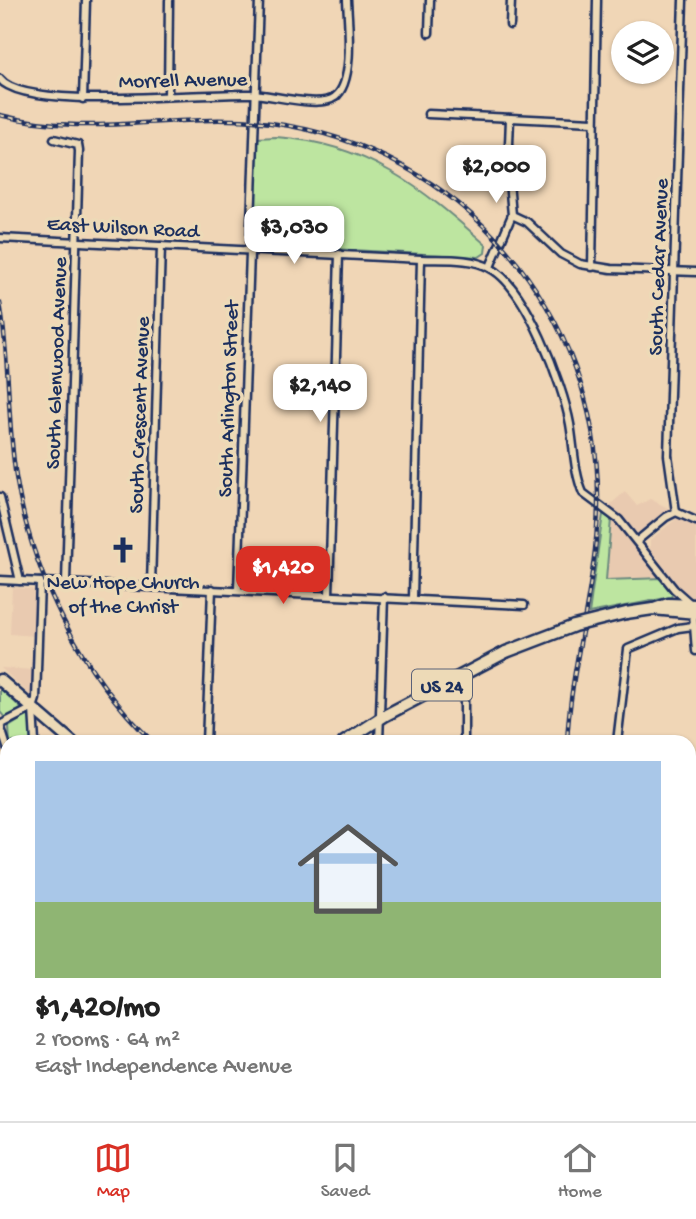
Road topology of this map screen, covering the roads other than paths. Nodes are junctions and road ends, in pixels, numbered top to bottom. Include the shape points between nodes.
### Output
1 (86, 0) edge
2 (169, 0) edge
3 (259, 0) edge
4 (347, 0) edge
5 (430, 0) edge
6 (511, 0) edge
7 (597, 0) edge
8 (683, 0) edge
9 (510, 25) dead end
10 (429, 33) dead end
11 (0, 79) edge
12 (254, 93) junction
13 (169, 96) junction
14 (83, 99) junction
15 (428, 114) dead end
16 (510, 118) junction
17 (593, 122) junction
18 (54, 139) dead end
19 (512, 215) junction
20 (0, 238) edge
21 (77, 242) junction
22 (161, 246) junction
23 (250, 250) junction
24 (339, 254) junction
25 (421, 259) junction
26 (490, 267) junction
27 (592, 267) junction
28 (675, 269) junction
29 (696, 272) edge
30 (0, 497) edge
31 (676, 512) junction
32 (696, 521) edge
33 (637, 541) junction
34 (0, 580) edge
35 (20, 581) junction
36 (40, 582) junction
37 (66, 582) junction
38 (151, 585) junction
39 (212, 589) junction
40 (674, 589) junction
41 (238, 590) junction
42 (329, 595) junction
43 (384, 597) junction
44 (413, 598) junction
45 (668, 604) junction
46 (524, 605) dead end
47 (653, 609) junction
48 (694, 609) edge
49 (693, 626) junction
50 (696, 651) edge
51 (464, 673) junction
52 (0, 680) edge
53 (445, 683) junction
54 (463, 694) junction
55 (33, 708) junction
56 (380, 718) junction
57 (0, 725) edge
58 (35, 735) edge
59 (64, 735) edge
60 (206, 735) edge
61 (354, 735) edge
62 (379, 735) edge
63 (464, 735) edge
64 (618, 735) edge

1 - 14 street
2 - 13 street
3 - 12 street, South Arlington Street
4 - 12 street, Morrell Avenue via 348,66 339,93 327,101
5 - 10 street
6 - 9 street
7 - 17 street
8 - 28 street, South Cedar Avenue
11 - 14 street, Morrell Avenue via 23,90
12 - 13 street, Morrell Avenue
12 - 23 street, South Arlington Street
13 - 14 street, Morrell Avenue
15 - 16 street
16 - 17 street
16 - 19 street
17 - 27 street
18 - 21 street, South Glenwood Avenue via 78,145
19 - 26 street
19 - 27 street via 527,222 562,254
20 - 21 street, East Wilson Road
21 - 22 street, East Wilson Road
21 - 37 street, South Glenwood Avenue
22 - 23 street, East Wilson Road
22 - 38 street, South Crescent Avenue
23 - 24 street, East Wilson Road
23 - 41 street, South Arlington Street
24 - 25 street, East Wilson Road
24 - 42 street
25 - 26 street, East Wilson Road
25 - 44 street
26 - 33 street via 509,284 546,349 569,421 583,493 619,520
27 - 28 street
28 - 29 street
28 - 31 street, South Cedar Avenue via 668,455
30 - 35 street
31 - 32 street
31 - 33 street
33 - 40 street
34 - 35 street
35 - 36 street
36 - 37 street
36 - 55 street via 38,683
37 - 38 street
38 - 39 street
39 - 41 street
39 - 60 street
40 - 45 street
40 - 48 street
41 - 42 street
42 - 43 street
43 - 44 street
43 - 56 street
44 - 46 street
45 - 47 main road, US 24
45 - 48 main road, US 24
47 - 48 main road, US 24
47 - 51 main road, US 24, bridge via 563,629
48 - 49 street
49 - 50 street
49 - 64 street via 628,649
51 - 53 main road, US 24
51 - 54 street
52 - 55 main road
53 - 54 street
53 - 56 main road, US 24
54 - 63 street
55 - 57 street
55 - 58 street
55 - 59 main road
56 - 61 main road, US 24
56 - 62 street

